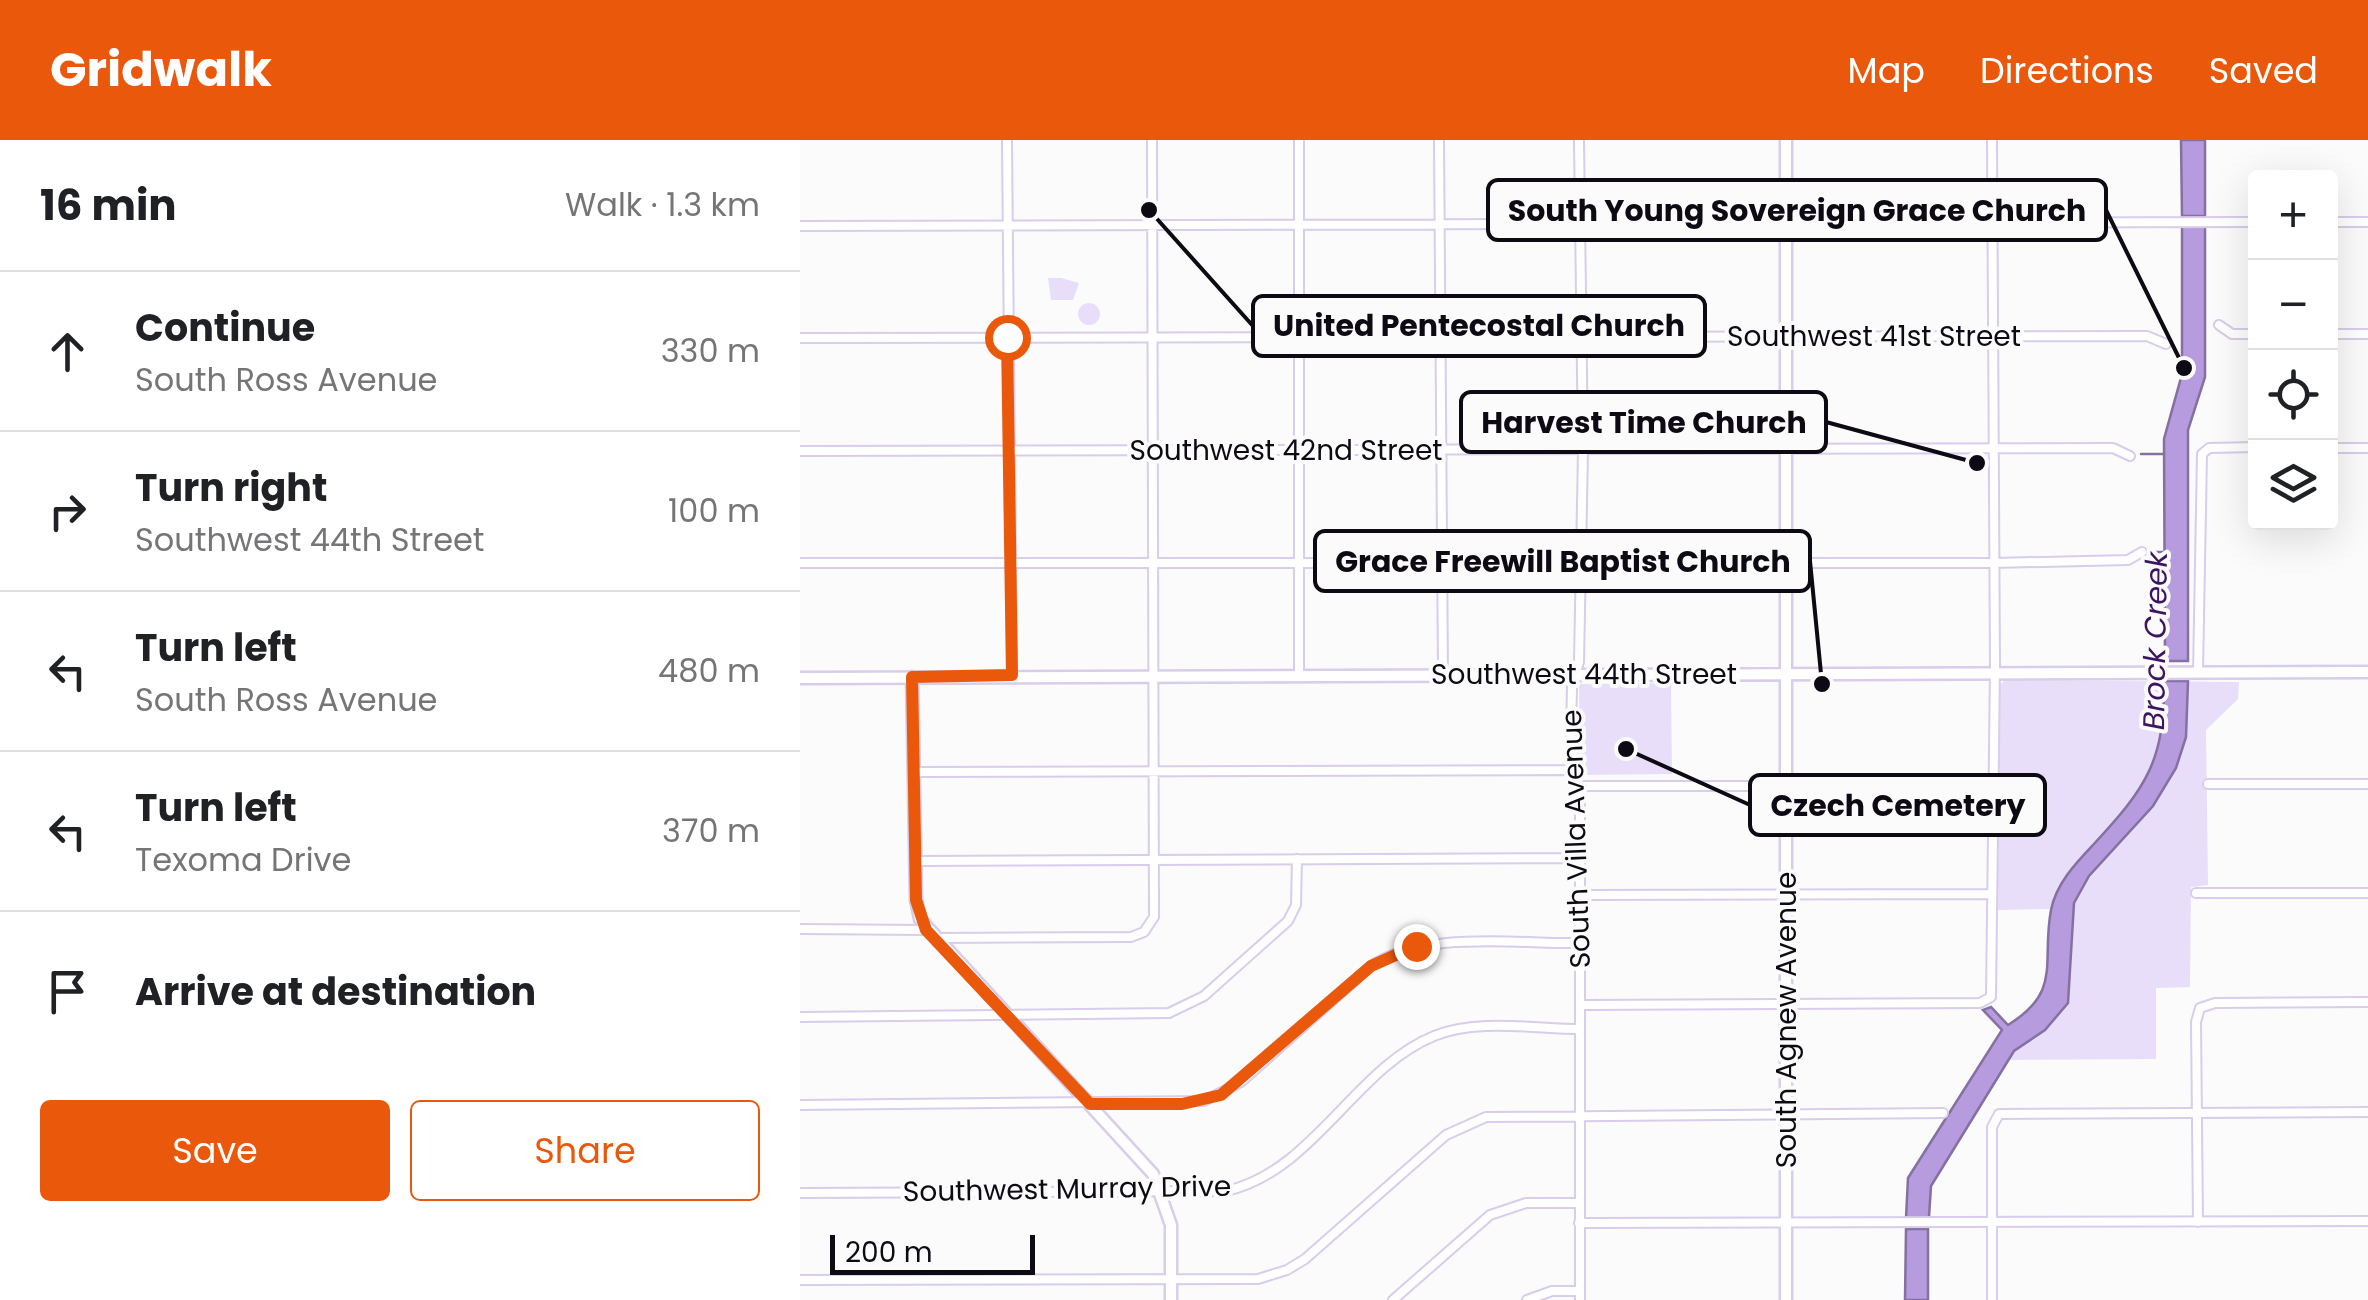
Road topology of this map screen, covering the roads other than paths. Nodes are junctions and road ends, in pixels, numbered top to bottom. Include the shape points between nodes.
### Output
1 (1007, 140) edge
2 (1152, 140) edge
3 (1299, 140) edge
4 (1439, 140) edge
5 (1579, 140) edge
6 (1786, 140) edge
7 (1992, 140) edge
8 (2248, 222) edge
9 (2338, 222) edge
10 (2368, 222) edge
11 (1993, 223) junction
12 (1786, 224) junction
13 (1581, 225) junction
14 (800, 226) edge
15 (1007, 226) junction
16 (1152, 226) junction
17 (1440, 226) junction
18 (1299, 227) junction
19 (2219, 325) dead end
20 (2248, 334) edge
21 (2338, 334) edge
22 (2368, 334) edge
23 (1786, 336) junction
24 (1007, 337) junction
25 (1153, 337) junction
26 (1582, 337) junction
27 (1993, 337) junction
28 (800, 338) edge
29 (1300, 339) junction
30 (1439, 339) junction
31 (2166, 344) dead end
32 (2248, 447) edge
33 (1786, 448) junction
34 (2338, 448) edge
35 (2368, 448) edge
36 (1008, 450) junction
37 (1152, 450) junction
38 (1442, 450) junction
39 (1583, 450) junction
40 (1993, 450) junction
41 (800, 451) edge
42 (1300, 452) junction
43 (2130, 456) dead end
44 (2142, 552) dead end
45 (1786, 560) junction
46 (1010, 562) junction
47 (800, 563) edge
48 (1156, 563) junction
49 (1300, 563) junction
50 (1579, 563) junction
51 (1994, 563) junction
52 (1441, 564) junction
53 (2198, 672) junction
54 (2368, 672) edge
55 (1994, 673) junction
56 (1299, 674) junction
57 (1576, 674) junction
58 (1785, 674) junction
59 (1012, 675) junction
60 (1155, 675) junction
61 (1443, 675) junction
62 (912, 677) junction
63 (800, 678) edge
64 (1572, 770) junction
65 (1154, 771) junction
66 (912, 772) junction
67 (2208, 784) dead end
68 (2368, 784) edge
69 (1786, 785) junction
70 (1578, 786) junction
71 (1992, 786) junction
72 (1580, 858) junction
73 (1298, 859) junction
74 (1154, 860) junction
75 (916, 861) junction
76 (2368, 892) edge
77 (2196, 893) dead end
78 (1785, 894) junction
79 (1992, 894) junction
80 (1580, 896) junction
81 (800, 929) edge
82 (926, 930) junction
83 (937, 938) junction
84 (1580, 943) junction
85 (2368, 1002) edge
86 (1786, 1004) junction
87 (1580, 1005) junction
88 (800, 1016) edge
89 (1010, 1016) junction
90 (1580, 1029) junction
91 (800, 1104) edge
92 (1090, 1104) junction
93 (2368, 1112) edge
94 (1786, 1113) junction
95 (1943, 1113) dead end
96 (2197, 1113) junction
97 (1580, 1114) junction
98 (1163, 1192) junction
99 (800, 1193) edge
100 (1580, 1203) junction
101 (2368, 1221) edge
102 (1786, 1222) junction
103 (1992, 1222) junction
104 (2198, 1222) junction
105 (1580, 1223) junction
106 (800, 1280) edge
107 (1171, 1280) junction
108 (1580, 1296) edge
109 (1171, 1300) edge
110 (1393, 1300) edge
111 (1527, 1300) edge
112 (1786, 1300) edge
113 (1992, 1300) edge

1 - 15 street
2 - 16 street
3 - 18 street
4 - 17 street
5 - 13 street, South Villa Avenue
6 - 12 street, South Agnew Avenue
7 - 11 street
8 - 11 street
9 - 10 street
11 - 12 street
11 - 27 street
12 - 13 street
12 - 23 street, South Agnew Avenue
13 - 17 street
13 - 26 street, South Villa Avenue
14 - 15 street
15 - 16 street
15 - 24 street
16 - 18 street
16 - 25 street
17 - 18 street
17 - 30 street
18 - 29 street
19 - 20 street
21 - 22 street
23 - 26 street, Southwest 41st Street
23 - 27 street, Southwest 41st Street
23 - 33 street, South Agnew Avenue
24 - 25 street, Southwest 41st Street
24 - 28 street, Southwest 41st Street
24 - 36 street
25 - 29 street, Southwest 41st Street
25 - 37 street
26 - 30 street, Southwest 41st Street
26 - 39 street, South Villa Avenue
27 - 31 street, Southwest 41st Street via 2147,336
27 - 40 street
29 - 30 street, Southwest 41st Street
29 - 42 street
30 - 38 street
32 - 53 street via 2209,448 2200,462
33 - 39 street, Southwest 42nd Street
33 - 40 street, Southwest 42nd Street
33 - 45 street, South Agnew Avenue
34 - 35 street
36 - 37 street, Southwest 42nd Street
36 - 41 street, Southwest 42nd Street
36 - 46 street
37 - 42 street, Southwest 42nd Street
37 - 48 street
38 - 39 street, Southwest 42nd Street
38 - 42 street, Southwest 42nd Street
38 - 52 street
39 - 50 street, South Villa Avenue
40 - 43 street, Southwest 42nd Street via 2113,448
40 - 51 street
42 - 49 street
44 - 51 street via 2128,560
45 - 50 street
45 - 51 street
45 - 58 street, South Agnew Avenue
46 - 47 street
46 - 48 street
46 - 59 street
48 - 49 street
48 - 60 street
49 - 52 street
49 - 56 street
50 - 52 street
50 - 57 street, South Villa Avenue
51 - 55 street
52 - 61 street
53 - 54 street, Southwest 44th Street
53 - 55 street, Southwest 44th Street
55 - 58 street, Southwest 44th Street
55 - 71 street
56 - 60 street, Southwest 44th Street
56 - 61 street, Southwest 44th Street
57 - 58 street, Southwest 44th Street
57 - 61 street, Southwest 44th Street
57 - 64 street, South Villa Avenue
58 - 69 street, South Agnew Avenue
59 - 60 street, Southwest 44th Street
59 - 62 street, Southwest 44th Street
60 - 65 street
62 - 63 street, Southwest 44th Street
62 - 66 street
64 - 65 street
64 - 70 street, South Villa Avenue
65 - 66 street
65 - 74 street
66 - 75 street
67 - 68 street
69 - 70 street
69 - 71 street
69 - 78 street, South Agnew Avenue
70 - 72 street, South Villa Avenue
71 - 79 street
72 - 73 street
72 - 80 street, South Villa Avenue
73 - 74 street
73 - 89 street via 1296,905 1288,921 1190,1005 1155,1016
74 - 75 street
74 - 83 street via 1154,917 1141,934
75 - 82 street via 916,900
76 - 77 street
78 - 79 street
78 - 80 street
78 - 86 street, South Agnew Avenue
79 - 86 street via 1989,1000
80 - 84 street, South Villa Avenue
81 - 82 street
82 - 83 street
83 - 89 street
84 - 87 street, South Villa Avenue
84 - 92 street via 1405,948 1371,966 1221,1095 1182,1104
85 - 96 street via 2200,1008
86 - 87 street
86 - 94 street, South Agnew Avenue
87 - 90 street, South Villa Avenue
88 - 89 street
89 - 92 street
90 - 97 street, South Villa Avenue
90 - 98 street, Southwest Murray Drive via 1468,1029 1434,1036 1410,1049 1261,1179 1226,1191
91 - 92 street
92 - 98 street
93 - 96 street
94 - 95 street
94 - 97 street
94 - 102 street, South Agnew Avenue
96 - 103 street via 1995,1116
96 - 104 street
97 - 100 street, South Villa Avenue
97 - 107 street via 1498,1116 1455,1129 1288,1270 1258,1279
98 - 99 street, Southwest Murray Drive
98 - 107 street via 1172,1235
100 - 105 street, South Villa Avenue
100 - 110 street via 1526,1204 1490,1216
101 - 104 street
102 - 103 street
102 - 105 street
102 - 112 street, South Agnew Avenue
103 - 104 street
103 - 113 street
105 - 108 street, South Villa Avenue
106 - 107 street
107 - 109 street
108 - 111 street via 1552,1292

